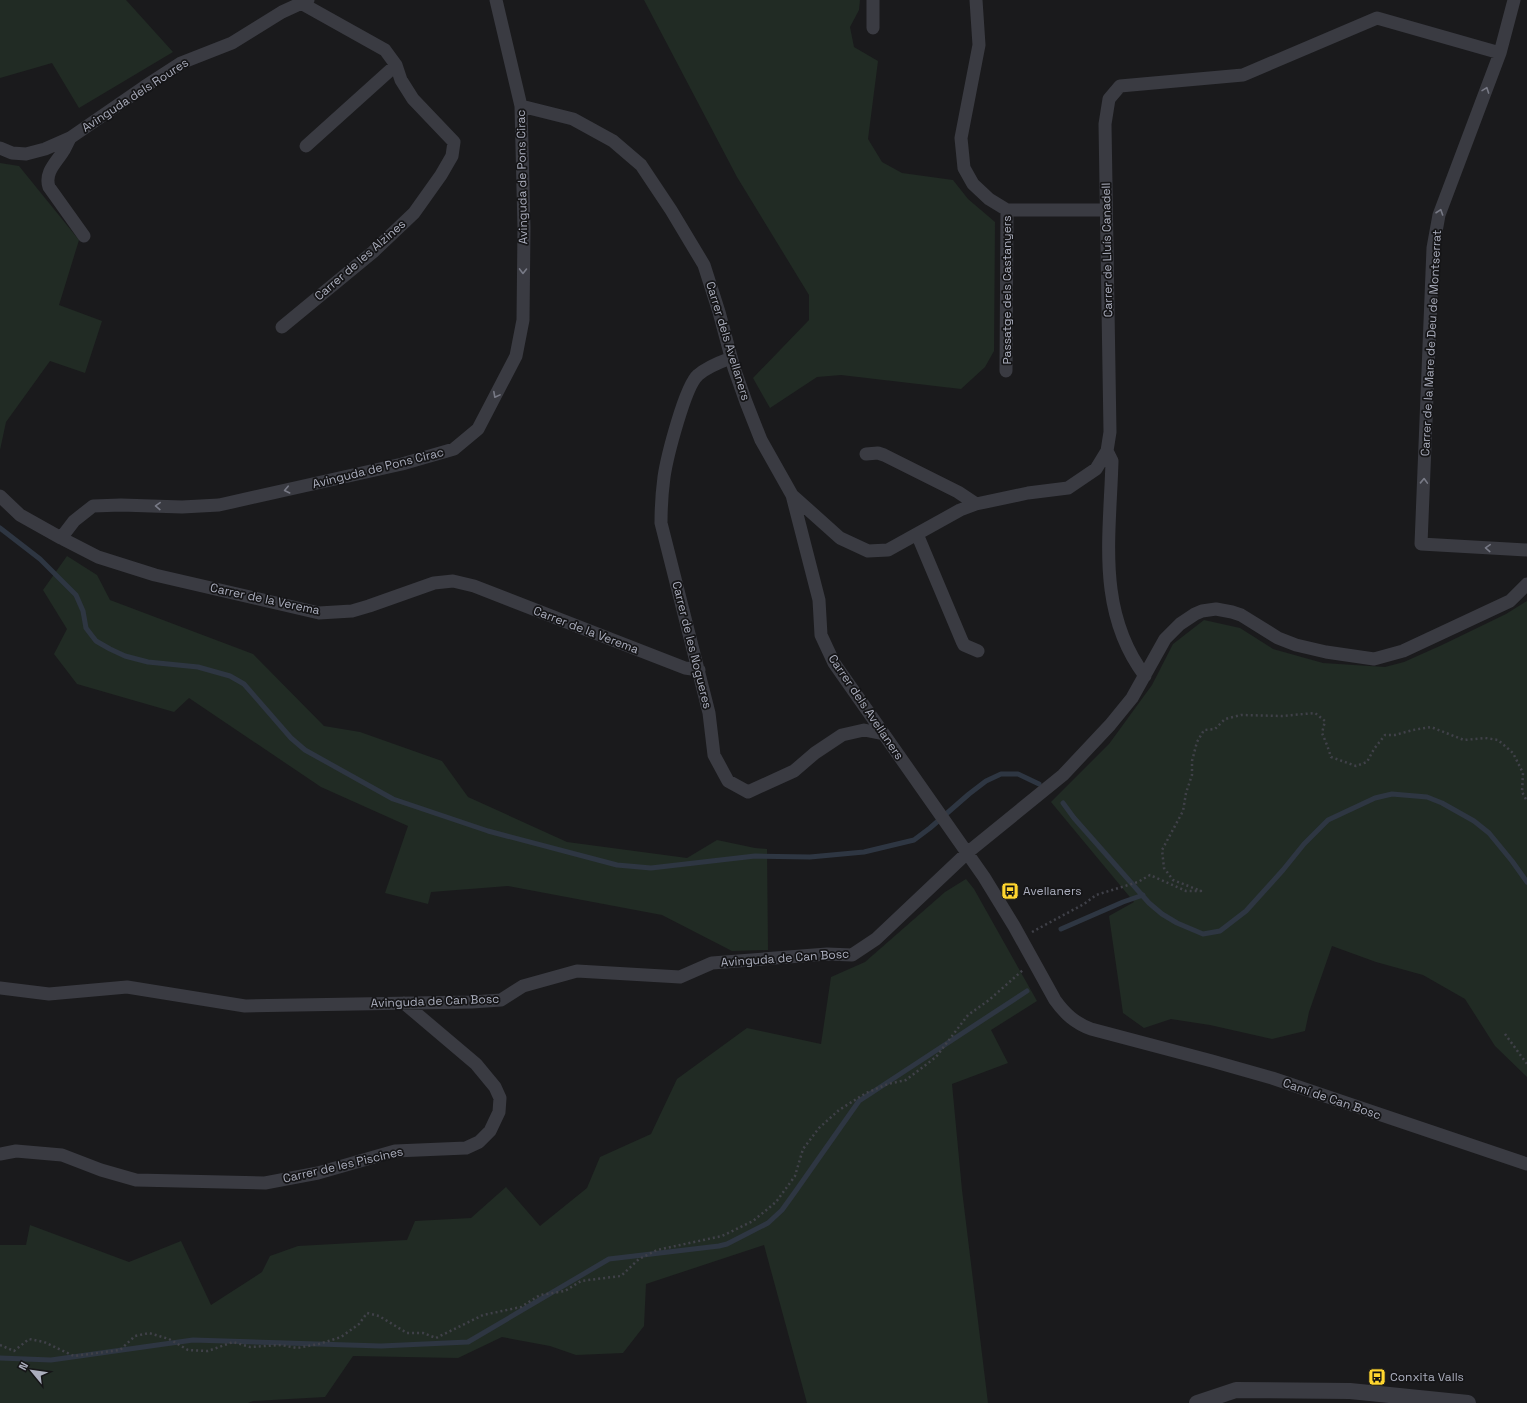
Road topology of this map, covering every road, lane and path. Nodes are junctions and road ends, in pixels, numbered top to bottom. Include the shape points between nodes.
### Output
1 (496, 0) edge
2 (873, 0) edge
3 (976, 0) edge
4 (1514, 0) edge
5 (305, 2) edge
6 (874, 28) dead end
7 (1500, 53) junction
8 (396, 65) junction
9 (521, 106) junction
10 (70, 138) junction
11 (306, 146) dead end
12 (0, 148) edge
13 (1007, 210) junction
14 (1106, 210) junction
15 (84, 236) dead end
16 (282, 327) dead end
17 (731, 358) junction
18 (1006, 371) dead end
19 (1107, 451) junction
20 (866, 454) dead end
21 (792, 495) junction
22 (0, 496) edge
23 (976, 504) junction
24 (917, 534) junction
25 (61, 538) junction
26 (1527, 550) edge
27 (1527, 584) edge
28 (978, 651) dead end
29 (699, 670) junction
30 (1145, 676) junction
31 (884, 734) junction
32 (1527, 801) edge
33 (967, 853) junction
34 (1021, 938) junction
35 (1034, 960) junction
36 (0, 988) edge
37 (404, 1003) junction
38 (1505, 1034) dead end
39 (1134, 1041) joint
40 (1527, 1064) edge
41 (0, 1154) edge
42 (1527, 1164) edge
43 (0, 1345) edge
44 (1197, 1403) edge
45 (1468, 1403) edge

1 - 9 street, Avinguda de Pons Cirac
2 - 6 street
3 - 13 street via 980,45 960,138 964,168 973,184 989,199
4 - 7 street, Carrer de la Mare de Deu de Montserrat
5 - 8 street, Carrer de les Alzines via 385,50
5 - 10 street, Avinguda dels Roures via 282,12 232,43 181,63
7 - 14 street, Carrer de Lluís Canadell via 1376,18 1243,75 1120,86 1109,99 1105,124
26 -> 7 street, Carrer de la Mare de Deu de Montserrat via 1421,544 1434,248 1439,215
8 - 11 street
8 - 16 street, Carrer de les Alzines via 401,80 414,99 454,142 452,156 414,213 373,252
9 - 17 street, Carrer dels Avellaners via 572,119 613,141 641,165 704,264
9 -> 25 street, Avinguda de Pons Cirac via 523,320 516,356 478,429 454,449 402,464 219,505 93,506 74,520
10 - 12 street, Avinguda dels Roures via 26,154 12,153
10 - 15 street, Avinguda dels Roures via 51,169 48,182
13 - 14 street
13 - 18 street, Passatge dels Castanyers
14 - 19 street, Carrer de Lluís Canadell via 1110,432
17 - 21 street, Carrer dels Avellaners via 761,440
17 - 29 street, Carrer de les Nogueres via 697,375 685,398 664,476 661,523
19 - 23 street, Carrer de Lluís Canadell via 1096,470 1068,488
19 - 30 street via 1112,461 1108,548 1111,596 1127,647
20 - 23 street via 884,455 958,492
21 - 24 street, Carrer de Lluís Canadell via 840,538 868,551 888,550
21 - 31 street, Carrer dels Avellaners via 818,600 821,635 834,663
22 - 25 street, Carrer de la Verema via 20,515
23 - 24 street, Carrer de Lluís Canadell
24 - 28 street via 964,645
25 - 29 street, Carrer de la Verema via 98,557 155,575 319,613 352,611 434,583 461,583 685,668
27 - 30 street, Avinguda de Can Bosc via 1510,601 1403,651 1374,659 1308,649 1278,638 1241,615 1225,610 1202,611 1188,618 1169,636
29 - 31 street, Carrer de les Nogueres via 709,713 714,755 728,781 748,792 794,771 842,735 864,730
30 - 33 street, Avinguda de Can Bosc via 1132,698 1110,725 1063,775
31 - 33 street, Carrer dels Avellaners
32 - 34 path via 1522,792 1523,773 1520,766 1513,754 1498,740 1464,740 1431,727 1413,730 1385,736 1367,762 1356,766 1331,757 1322,733 1325,721 1315,713 1282,716 1240,715 1225,719 1215,729 1204,730 1197,742 1183,811 1162,850 1164,868 1173,880 1201,891 1186,891 1150,875 1138,882 1096,895
33 - 34 street, Carrer dels Avellaners
33 - 37 street, Avinguda de Can Bosc via 876,939 852,956 827,954 712,963 680,977 577,971 523,986 501,1000
34 - 35 street, Carrer dels Avellaners
35 - 39 street, Carrer dels Avellaners via 1055,1000 1072,1019 1091,1030
35 - 43 path via 1010,983 968,1015 936,1057 906,1080 866,1093 839,1110 819,1128 803,1149 795,1176 776,1202 753,1221 722,1236 657,1250 639,1259 621,1276 581,1281 565,1291 540,1295 521,1307 483,1315 436,1338 423,1333 407,1333 379,1316 367,1313 359,1324 341,1337 297,1348 281,1345 250,1346 233,1342 208,1351 188,1350 169,1339 149,1333 135,1336 120,1350 74,1356 44,1342 29,1339 14,1351
36 - 37 street, Avinguda de Can Bosc via 49,994 127,987 245,1006
37 - 41 street, Carrer de les Piscines via 476,1064 495,1087 500,1098 499,1112 490,1131 479,1142 466,1148 394,1151 318,1172 265,1182 136,1180 62,1155 16,1151
38 - 40 path
39 - 42 street, Camí de Can Bosc via 1272,1078
44 - 45 street via 1236,1390 1350,1391

